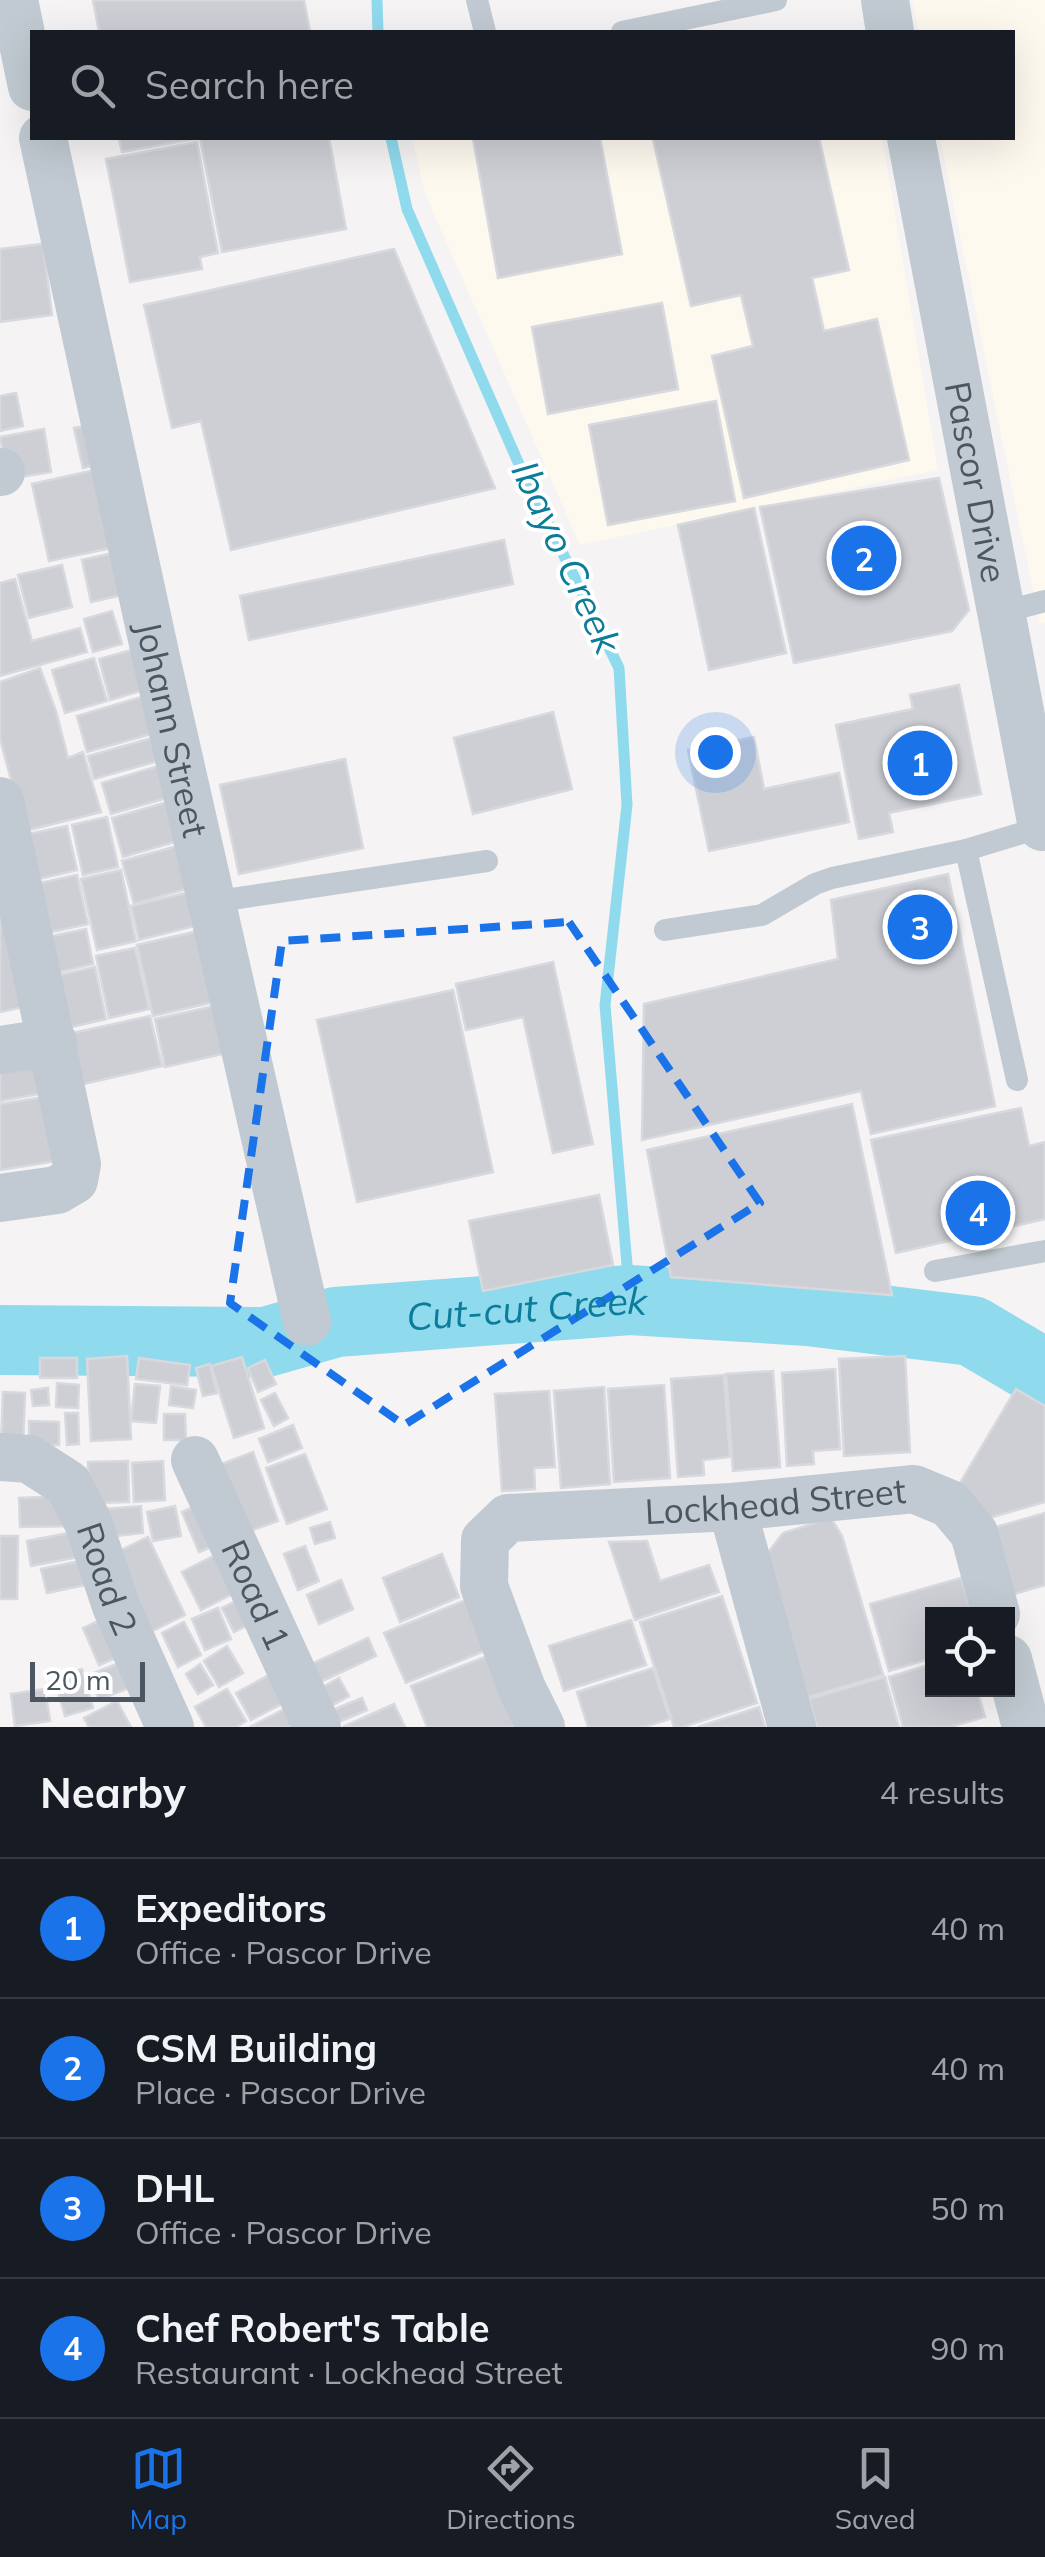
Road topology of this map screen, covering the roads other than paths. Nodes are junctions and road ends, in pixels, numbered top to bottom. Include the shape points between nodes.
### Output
1 (14, 0) edge
2 (476, 0) edge
3 (776, 0) edge
4 (885, 0) edge
5 (484, 30) edge
6 (632, 30) edge
7 (890, 30) edge
8 (30, 77) edge
9 (44, 140) edge
10 (911, 140) edge
11 (1045, 601) edge
12 (1000, 613) junction
13 (0, 801) edge
14 (1044, 832) edge
15 (966, 850) junction
16 (487, 862) dead end
17 (212, 902) junction
18 (665, 930) dead end
19 (52, 1042) junction
20 (0, 1050) edge
21 (1018, 1080) dead end
22 (0, 1198) edge
23 (1045, 1251) edge
24 (935, 1271) dead end
25 (307, 1322) dead end
26 (0, 1457) edge
27 (196, 1460) dead end
28 (732, 1507) junction
29 (994, 1607) edge
30 (1015, 1685) edge
31 (170, 1727) edge
32 (317, 1727) edge
33 (541, 1727) edge
34 (792, 1727) edge
35 (1026, 1727) edge

1 - 8 street
2 - 5 lane
3 - 6 lane
4 - 7 street
9 - 17 street, Johann Street
10 - 12 street, Pascor Drive
11 - 12 lane
12 - 14 street, Pascor Drive
13 - 19 street
14 - 15 lane
15 - 18 lane via 832,878 762,915
15 - 21 lane
16 - 17 lane
17 - 25 street, Johann Street
19 - 20 street
19 - 22 street via 77,1164 74,1180 58,1190
23 - 24 lane
26 - 31 street, Road 2 via 29,1459 68,1484
27 - 32 street, Road 1
28 - 29 street, Lockhead Street via 914,1489 950,1504 974,1533
28 - 33 street, Lockhead Street via 508,1518 485,1540 484,1586
28 - 34 street
30 - 35 street

